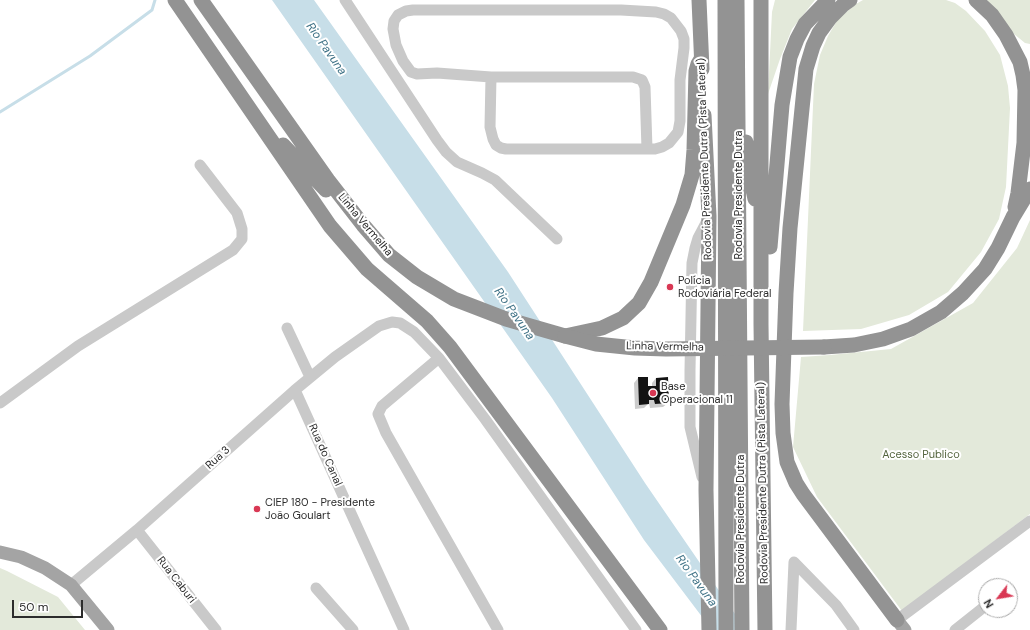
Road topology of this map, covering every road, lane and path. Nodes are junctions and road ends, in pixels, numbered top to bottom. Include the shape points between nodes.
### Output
1 (175, 0) edge
2 (201, 0) edge
3 (345, 0) edge
4 (699, 0) edge
5 (725, 0) edge
6 (737, 0) edge
7 (743, 0) edge
8 (761, 0) edge
9 (769, 0) edge
10 (828, 0) edge
11 (850, 0) edge
12 (976, 0) edge
13 (761, 27) junction
14 (684, 48) junction
15 (701, 53) junction
16 (491, 77) junction
17 (252, 112) junction
18 (647, 149) junction
19 (200, 165) dead end
20 (1030, 189) edge
21 (762, 217) junction
22 (1013, 217) junction
23 (363, 225) junction
24 (557, 240) dead end
25 (761, 324) junction
26 (287, 328) dead end
27 (565, 336) junction
28 (439, 358) junction
29 (310, 377) junction
30 (295, 390) junction
31 (0, 403) edge
32 (1030, 521) edge
33 (137, 530) junction
34 (0, 552) edge
35 (71, 585) junction
36 (316, 588) dead end
37 (978, 612) edge
38 (901, 625) edge
39 (108, 630) edge
40 (216, 630) edge
41 (353, 630) edge
42 (404, 630) edge
43 (498, 630) edge
44 (636, 630) edge
45 (660, 630) edge
46 (709, 630) edge
47 (726, 630) edge
48 (742, 630) edge
49 (765, 630) edge
50 (791, 630) edge
51 (854, 630) edge
52 (955, 630) edge

1 - 17 highway
2 - 23 highway, Linha Vermelha
3 - 24 street via 446,152 457,162 495,180
4 - 15 highway, Rodovia Presidente Dutra (Pista Lateral)
5 - 47 highway, Rodovia Presidente Dutra
6 - 48 highway, Rodovia Presidente Dutra
7 - 21 highway via 745,131 750,176
8 - 13 highway, Rodovia Presidente Dutra (Pista Lateral)
9 - 13 main road
10 - 25 highway via 805,24 790,57 782,105 771,246
11 - 38 highway via 830,18 819,33 806,69 790,228 783,433 787,462 796,483
12 - 22 highway via 992,14 1006,35 1020,62 1023,76 1024,143
13 - 21 highway, Rodovia Presidente Dutra (Pista Lateral)
14 - 15 street
14 - 16 street via 684,39 676,24 667,16 656,12 413,10 398,15 394,21 396,45 411,72
14 - 18 street via 678,132 669,143 655,149
15 - 27 highway via 696,71 692,175 683,205 651,282 639,303 614,324
15 - 46 highway, Rodovia Presidente Dutra (Pista Lateral) via 709,216 706,490
16 - 18 street via 490,127 496,145 501,148
16 - 18 street via 633,77 642,80 645,87
17 - 23 highway via 340,205
17 - 45 highway via 334,231 367,269 427,321 450,347
19 - 31 street via 237,213 242,239 232,250 78,346
20 - 22 highway
21 - 25 highway, Rodovia Presidente Dutra (Pista Lateral)
22 - 27 highway, Linha Vermelha, bridge via 985,269 963,293 941,312 911,329 883,339 854,345 824,347 666,349 596,344
23 - 27 highway, Linha Vermelha via 404,269 448,296 506,319
25 - 49 highway, Rodovia Presidente Dutra (Pista Lateral)
26 - 29 street
28 - 29 street, Rua 3 via 414,332 400,322 392,322 368,334
28 - 43 street via 382,406 378,414 386,433
28 - 44 street, Rua 3
29 - 30 street, Rua 3
30 - 33 street, Rua 3
30 - 42 street, Rua do Canal
32 - 38 street
33 - 35 street, Rua 3
33 - 40 street, Rua Caburi
34 - 35 main road via 21,557 45,568
35 - 39 main road
36 - 41 street
37 - 52 street
50 - 51 street via 794,562 836,605

